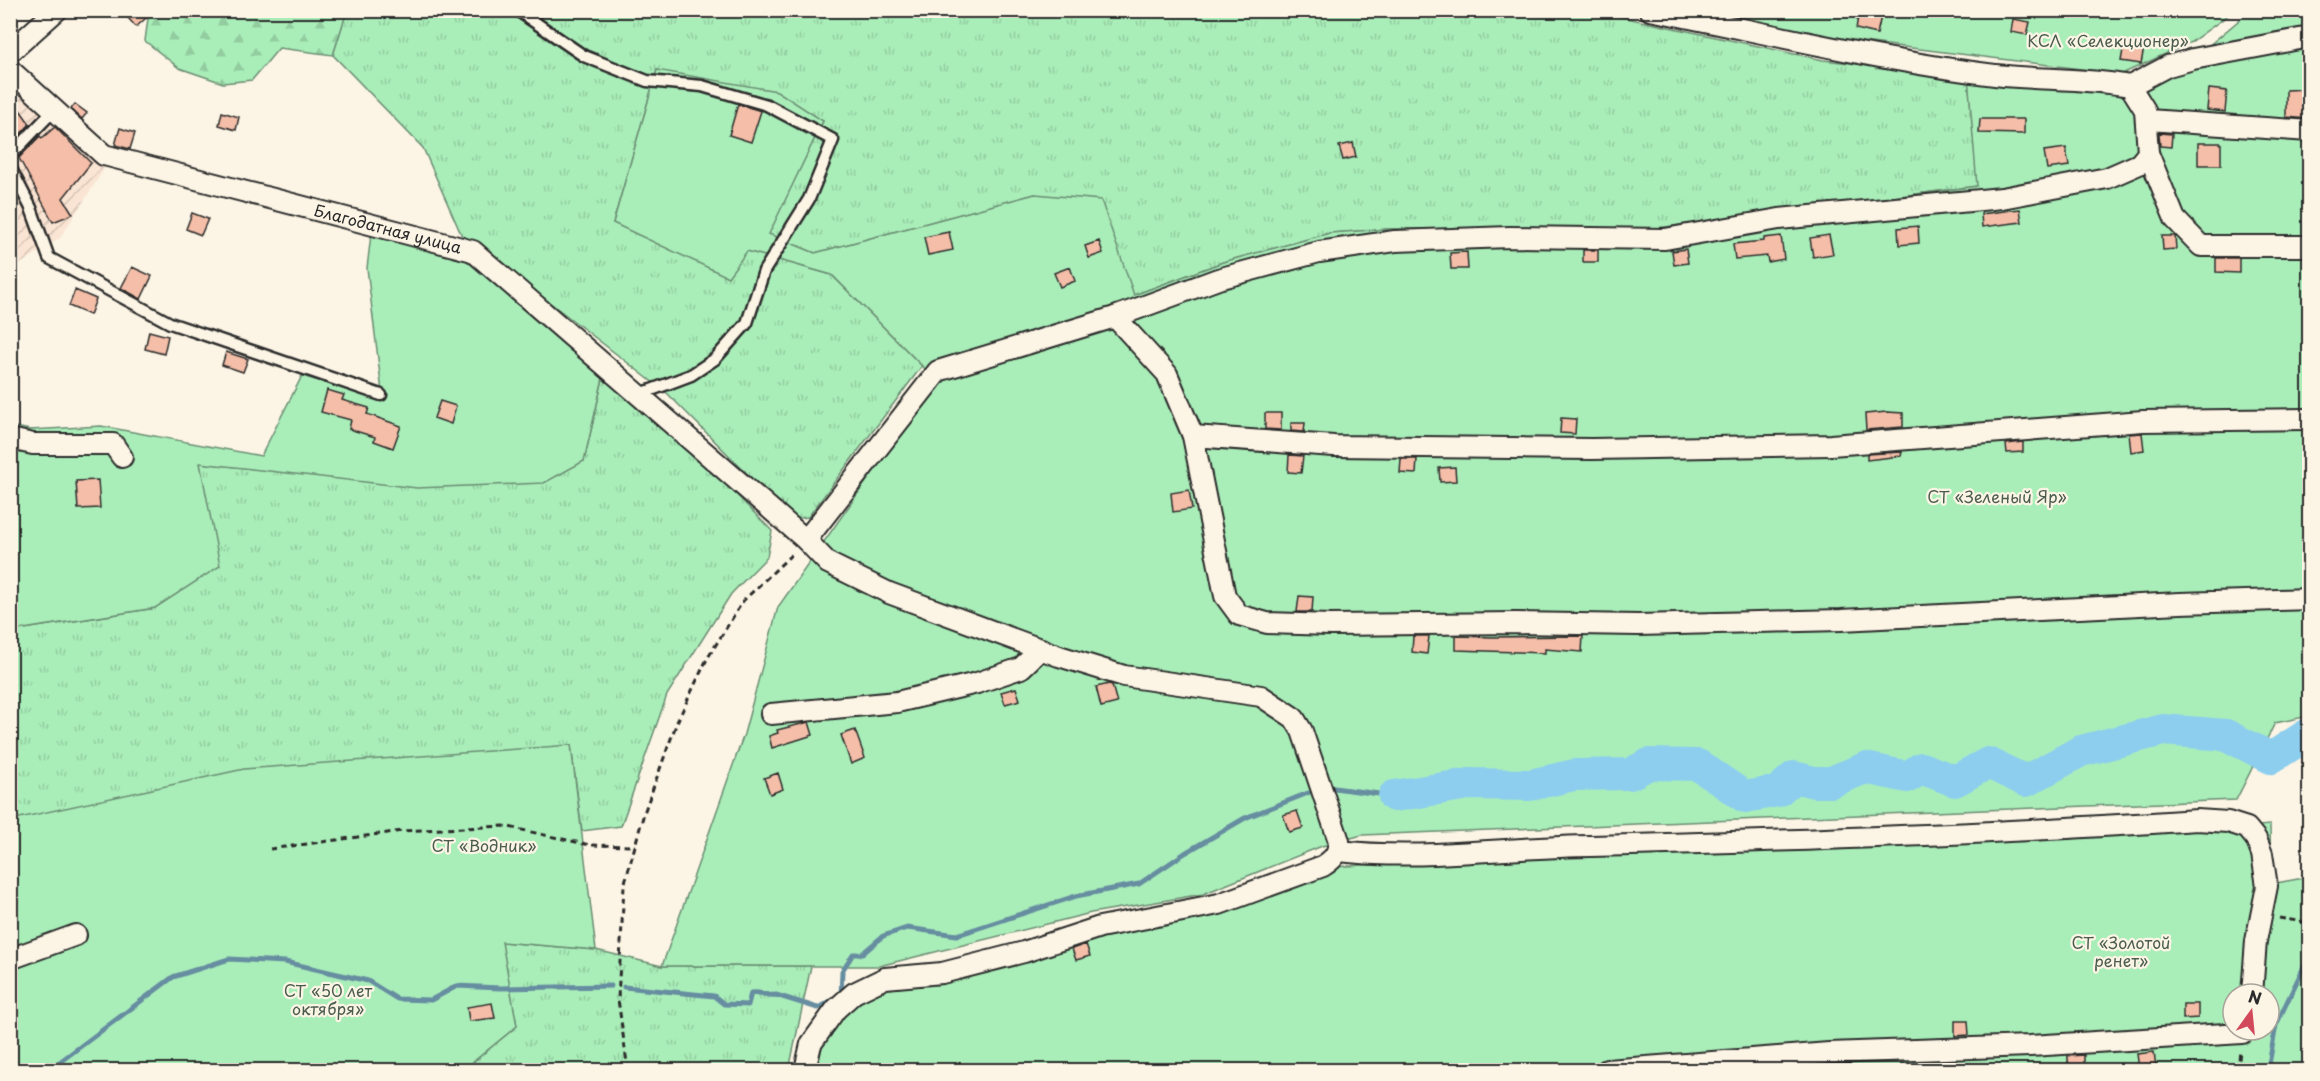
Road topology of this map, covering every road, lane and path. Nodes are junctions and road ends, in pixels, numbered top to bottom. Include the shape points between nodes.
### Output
1 (57, 10) edge
2 (517, 10) edge
3 (1650, 10) edge
4 (2310, 38) edge
5 (10, 52) edge
6 (10, 70) edge
7 (2130, 86) junction
8 (53, 111) junction
9 (2148, 120) junction
10 (2310, 131) edge
11 (2148, 153) junction
12 (10, 156) edge
13 (10, 167) edge
14 (2310, 246) edge
15 (1115, 317) junction
16 (381, 395) dead end
17 (638, 395) junction
18 (2310, 419) edge
19 (1193, 436) junction
20 (10, 439) edge
21 (122, 457) dead end
22 (806, 540) junction
23 (2310, 599) edge
24 (1041, 649) junction
25 (771, 714) dead end
26 (635, 846) junction
27 (270, 849) dead end
28 (1339, 851) junction
29 (2262, 916) junction
30 (2310, 923) edge
31 (76, 935) dead end
32 (10, 958) edge
33 (2253, 982) edge
34 (2221, 1034) edge
35 (628, 1071) edge
36 (805, 1071) edge
37 (1607, 1071) edge

1 - 5 street
2 - 17 lane via 584,56 647,81 702,86 768,105 833,140 809,199 764,271 747,323 715,359 691,375
3 - 7 street via 1995,75 2091,79
4 - 7 street via 2193,59 2168,66
6 - 8 street, Благодатная улица
7 - 9 street
8 - 12 lane
8 - 17 street, Благодатная улица via 104,155 473,251
9 - 10 street
9 - 11 street
11 - 14 street via 2175,219 2201,246
11 - 15 street via 2139,164 2107,178 2062,189 1779,219 1665,239 1510,237 1395,241 1319,252 1218,279
13 - 16 lane via 31,208 49,258 170,323
15 - 19 street via 1167,374
15 - 22 street via 938,371
17 - 22 street, Благодатная улица
18 - 19 street via 2143,421 1831,445 1592,449 1335,446
19 - 23 street via 1225,596 1239,615 1267,623 1638,625
20 - 21 street via 33,444 113,444
22 - 24 street, Благодатная улица via 828,563 889,592
22 - 26 path via 743,601 707,659 677,722
24 - 25 street via 1021,668 966,686 897,702
24 - 28 street, Благодатная улица via 1125,676 1261,696 1277,705 1294,718 1302,731
26 - 27 path via 590,845 504,826 402,831
26 - 35 path via 624,886 618,999
28 - 29 street via 1441,856 1539,847 1923,837 2197,820 2228,822 2247,828 2262,855 2267,886
28 - 36 street via 1323,866 1219,904 1100,927 942,973 885,978 854,993 836,1009 811,1044
29 - 30 path
29 - 33 street
31 - 32 street
34 - 37 street via 1829,1053

